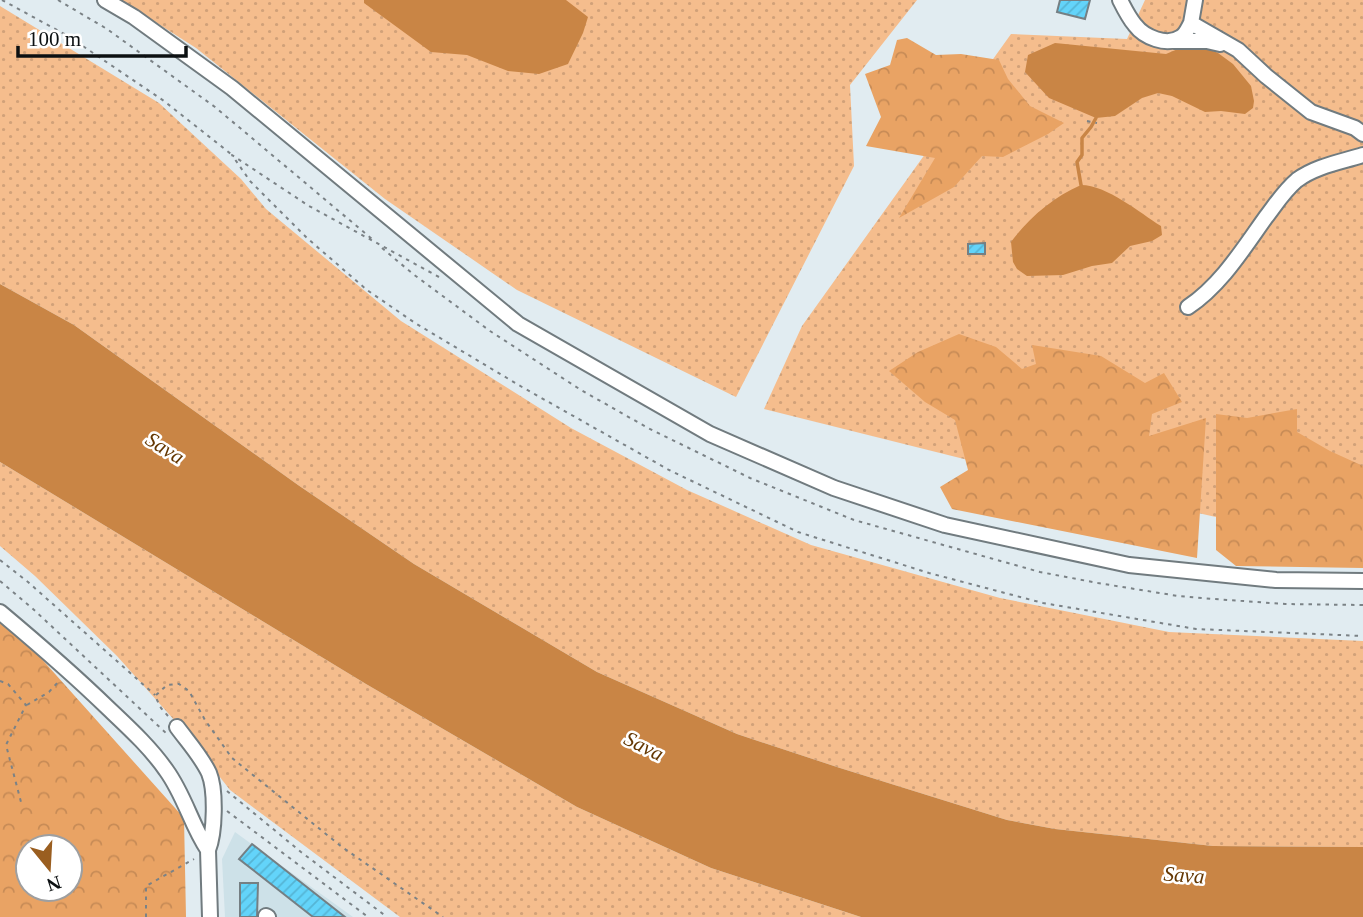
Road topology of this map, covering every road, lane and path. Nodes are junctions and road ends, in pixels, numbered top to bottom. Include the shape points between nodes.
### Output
1 (2, 0) edge
2 (58, 0) edge
3 (105, 0) edge
4 (1120, 0) edge
5 (1195, 0) edge
6 (1191, 23) junction
7 (1171, 41) junction
8 (1232, 47) junction
9 (1087, 121) dead end
10 (1097, 123) dead end
11 (1363, 134) edge
12 (232, 155) dead end
13 (1363, 155) edge
14 (376, 243) junction
15 (447, 281) dead end
16 (1188, 307) dead end
17 (0, 560) edge
18 (0, 581) edge
19 (1363, 582) edge
20 (1363, 605) edge
21 (0, 612) edge
22 (69, 670) junction
23 (0, 681) edge
24 (155, 696) junction
25 (26, 705) junction
26 (176, 734) junction
27 (210, 776) junction
28 (212, 800) junction
29 (21, 802) dead end
30 (208, 850) junction
31 (146, 917) edge
32 (210, 917) edge
33 (368, 917) edge
34 (387, 917) edge
35 (443, 917) edge

1 - 12 path via 68,36 164,101
2 - 14 path via 107,29 215,107
3 - 19 street via 232,88 517,324 710,434 834,488 946,525 1129,565 1276,580
4 - 7 street via 1144,34
5 - 6 street
6 - 7 street via 1183,36
6 - 8 street
7 - 8 street via 1207,41
8 - 11 street via 1311,112
9 - 10 path
13 - 16 street via 1317,169 1285,191 1219,280
14 - 15 path
14 - 20 path via 491,331 581,390 750,478 854,520 1040,572 1098,583 1214,599
17 - 24 path
18 - 26 path
21 - 22 street
22 - 25 path via 49,692
22 - 30 street via 137,735 166,770
23 - 25 path
24 - 26 path
24 - 35 path via 167,685 179,684 189,691 232,758 342,847
25 - 29 path via 6,745
26 - 27 street via 202,760
27 - 28 street
27 - 34 path
28 - 30 street via 214,822
28 - 33 path
30 - 31 path via 146,886
30 - 32 street

